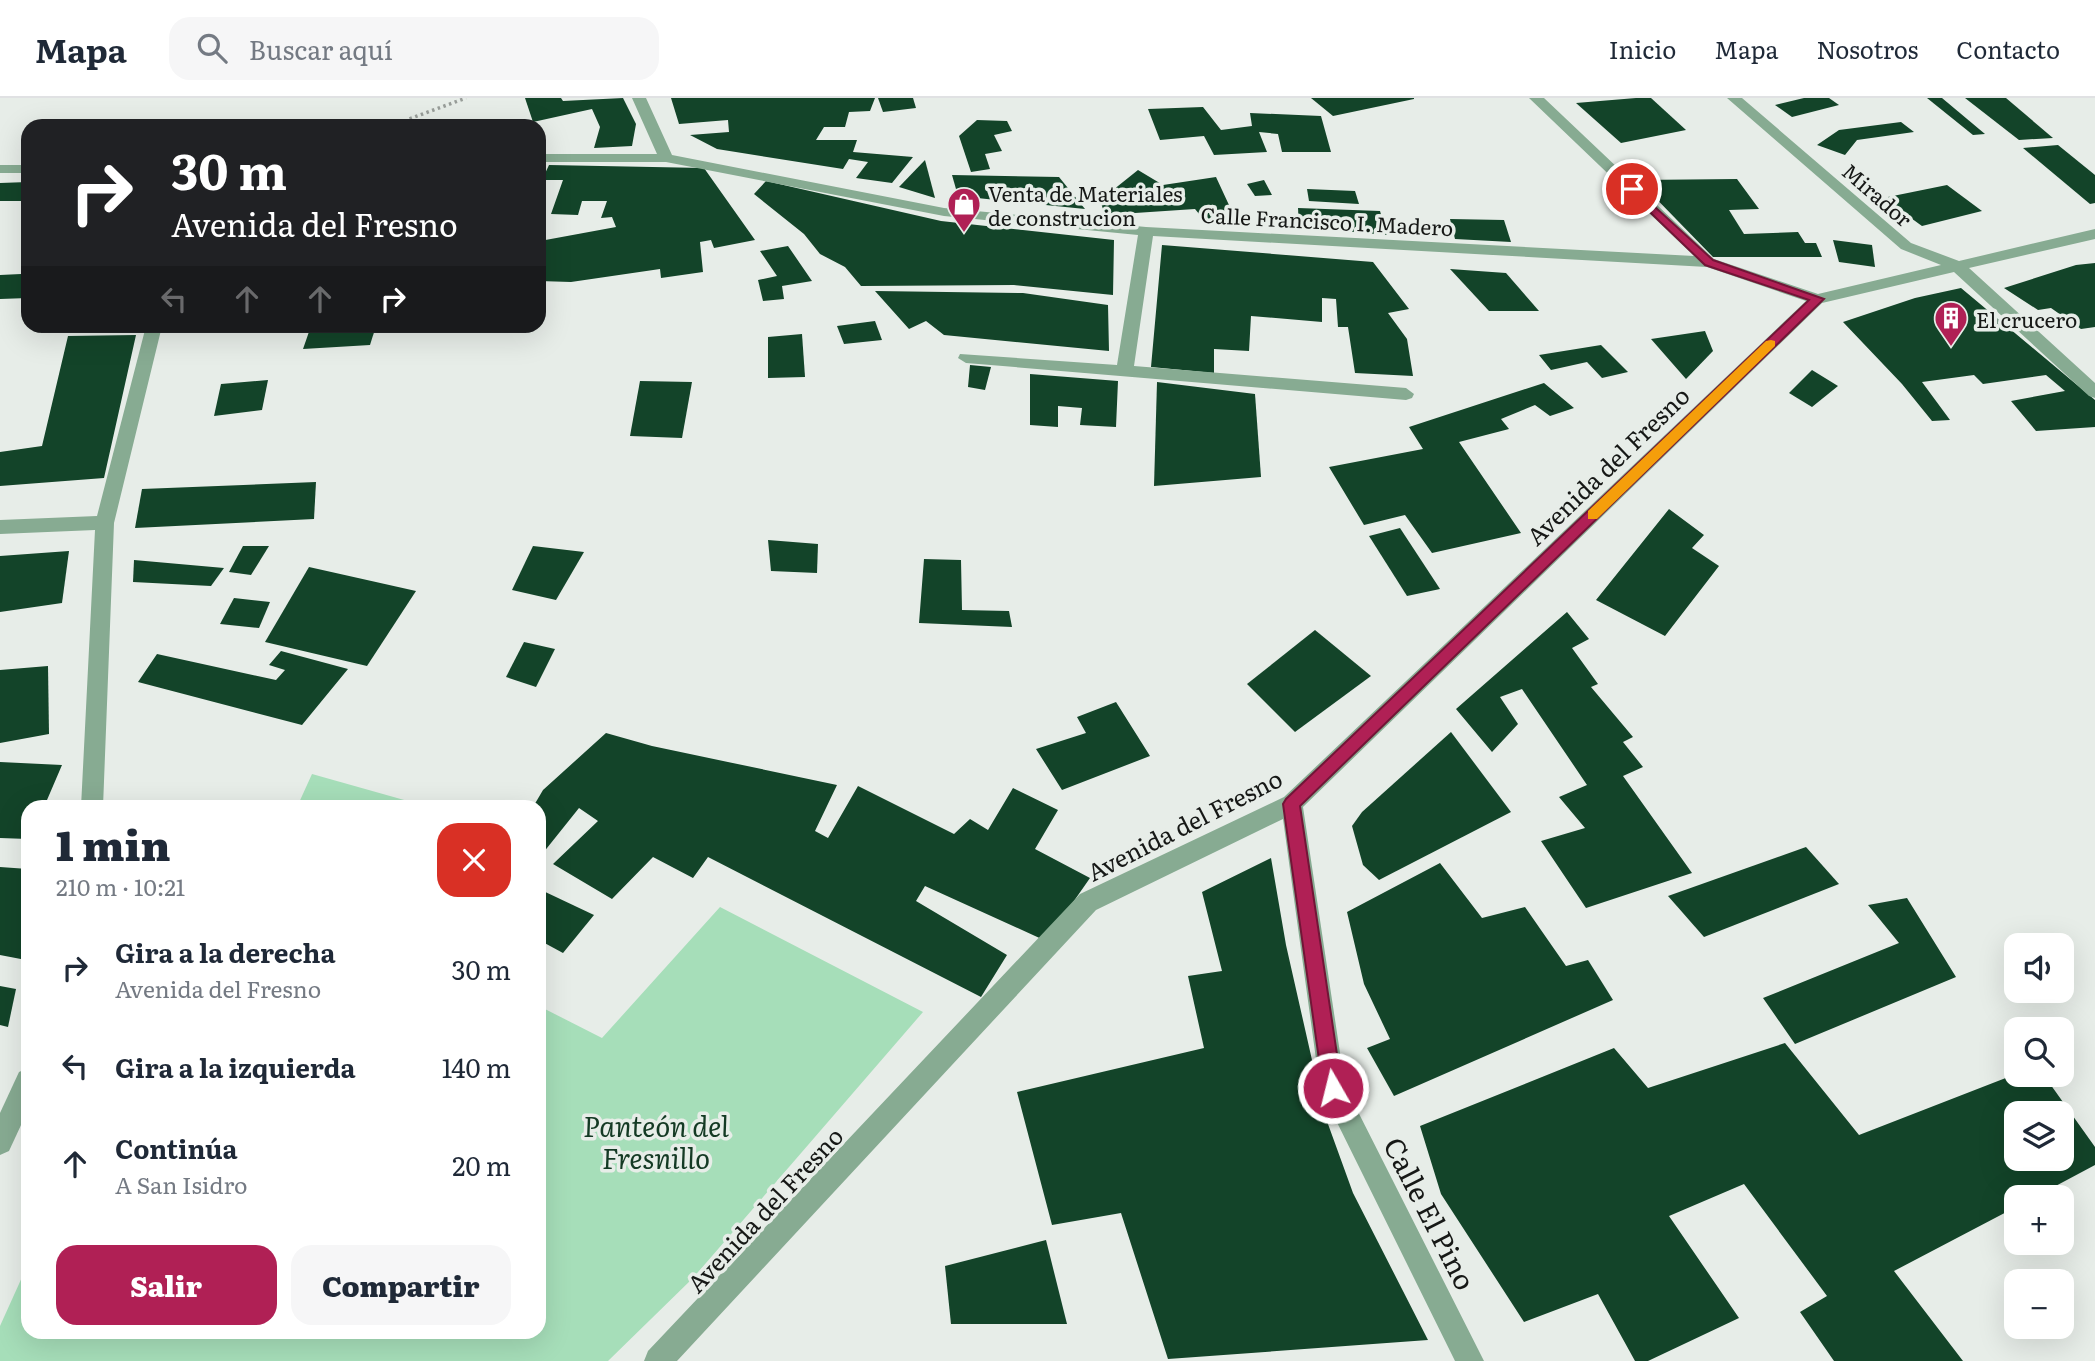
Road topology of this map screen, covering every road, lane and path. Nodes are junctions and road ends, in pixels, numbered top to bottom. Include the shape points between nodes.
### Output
1 (466, 98) edge
2 (639, 98) edge
3 (1536, 98) edge
4 (1734, 98) edge
5 (409, 119) edge
6 (546, 158) edge
7 (666, 158) junction
8 (0, 169) edge
9 (21, 169) edge
10 (1146, 231) junction
11 (2095, 233) edge
12 (1709, 262) junction
13 (1957, 266) junction
14 (1818, 299) junction
15 (152, 333) edge
16 (967, 358) dead end
17 (1125, 370) junction
18 (2095, 392) edge
19 (1406, 394) dead end
20 (105, 523) junction
21 (0, 527) edge
22 (92, 800) edge
23 (1292, 804) junction
24 (21, 1096) edge
25 (0, 1142) edge
26 (658, 1361) edge
27 (1470, 1361) edge

1 - 5 path
2 - 7 street
3 - 12 street
4 - 13 street, Mirador via 1906,246
6 - 7 street, Calle Francisco I. Madero
7 - 10 street, Calle Francisco I. Madero via 944,212
8 - 9 street
10 - 12 street, Calle Francisco I. Madero
10 - 17 street
11 - 13 street
12 - 14 street, Calle Francisco I. Madero
13 - 14 street
13 - 18 street, Mirador
14 - 23 street, Avenida del Fresno
15 - 20 street
16 - 17 street
17 - 19 street
20 - 21 street
20 - 22 street
23 - 26 street, Avenida del Fresno via 1088,902
23 - 27 street, Calle El Pino via 1333,1088
24 - 25 street

